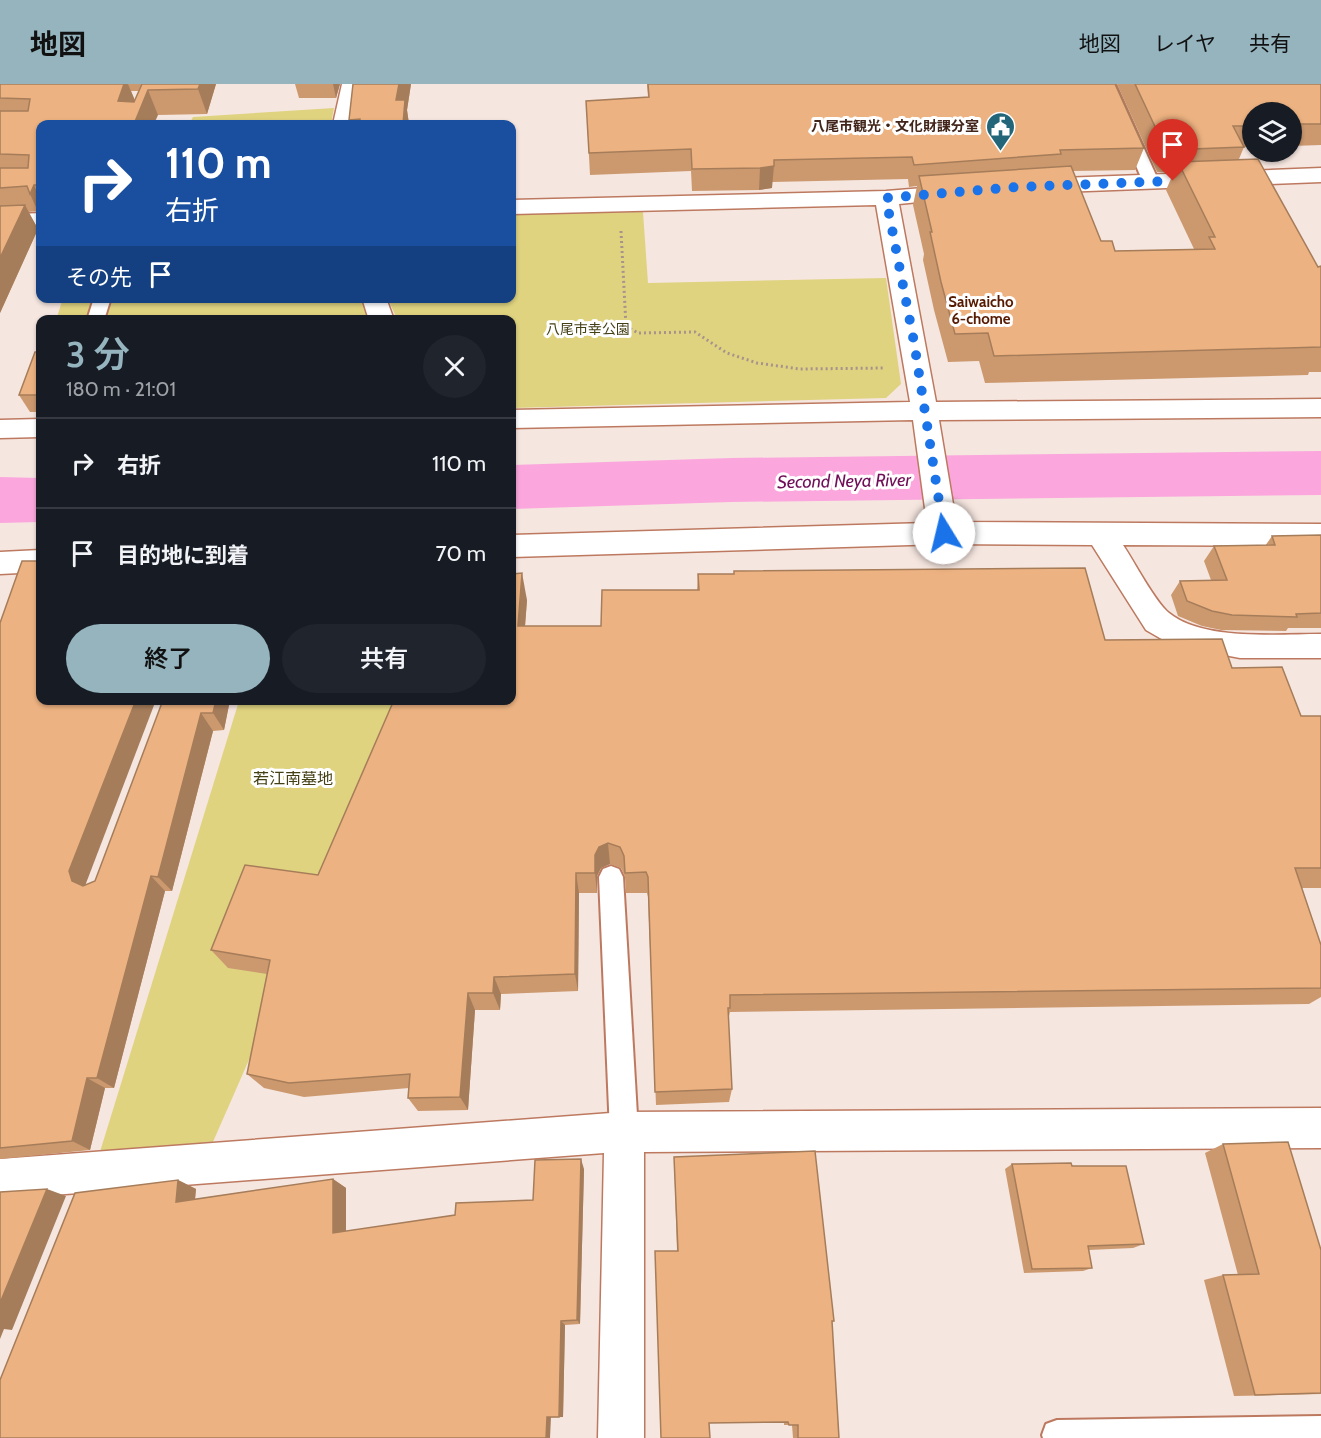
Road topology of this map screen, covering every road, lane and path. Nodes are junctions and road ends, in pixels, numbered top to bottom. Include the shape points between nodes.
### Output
1 (352, 84) edge
2 (1108, 84) edge
3 (345, 120) edge
4 (1321, 175) edge
5 (1151, 182) junction
6 (1018, 187) edge
7 (985, 190) edge
8 (886, 198) junction
9 (619, 205) junction
10 (516, 207) edge
11 (36, 220) edge
12 (0, 222) edge
13 (914, 342) junction
14 (1321, 408) edge
15 (925, 411) junction
16 (516, 420) edge
17 (36, 428) edge
18 (0, 429) edge
19 (1099, 532) junction
20 (944, 533) junction
21 (1321, 535) edge
22 (516, 546) edge
23 (36, 561) edge
24 (0, 563) edge
25 (1321, 646) edge
26 (611, 877) edge
27 (1321, 1128) edge
28 (624, 1132) junction
29 (0, 1179) edge
30 (1321, 1431) edge
31 (1057, 1435) dead end
32 (621, 1438) edge

1 - 3 street
2 - 5 lane
4 - 5 street
5 - 6 street
7 - 8 street
8 - 9 street
8 - 13 street
9 - 10 street
9 - 13 path via 626,326 638,333 695,332 727,353 757,363 800,369 885,368 885,341
11 - 12 street
13 - 15 street
14 - 15 street
15 - 16 street
15 - 20 street
17 - 18 street
19 - 20 street
19 - 21 street
19 - 25 street via 1157,621 1183,636 1240,646
20 - 22 street
23 - 24 street
26 - 28 lane
27 - 28 street
28 - 29 street via 88,1183
28 - 32 street
30 - 31 lane

